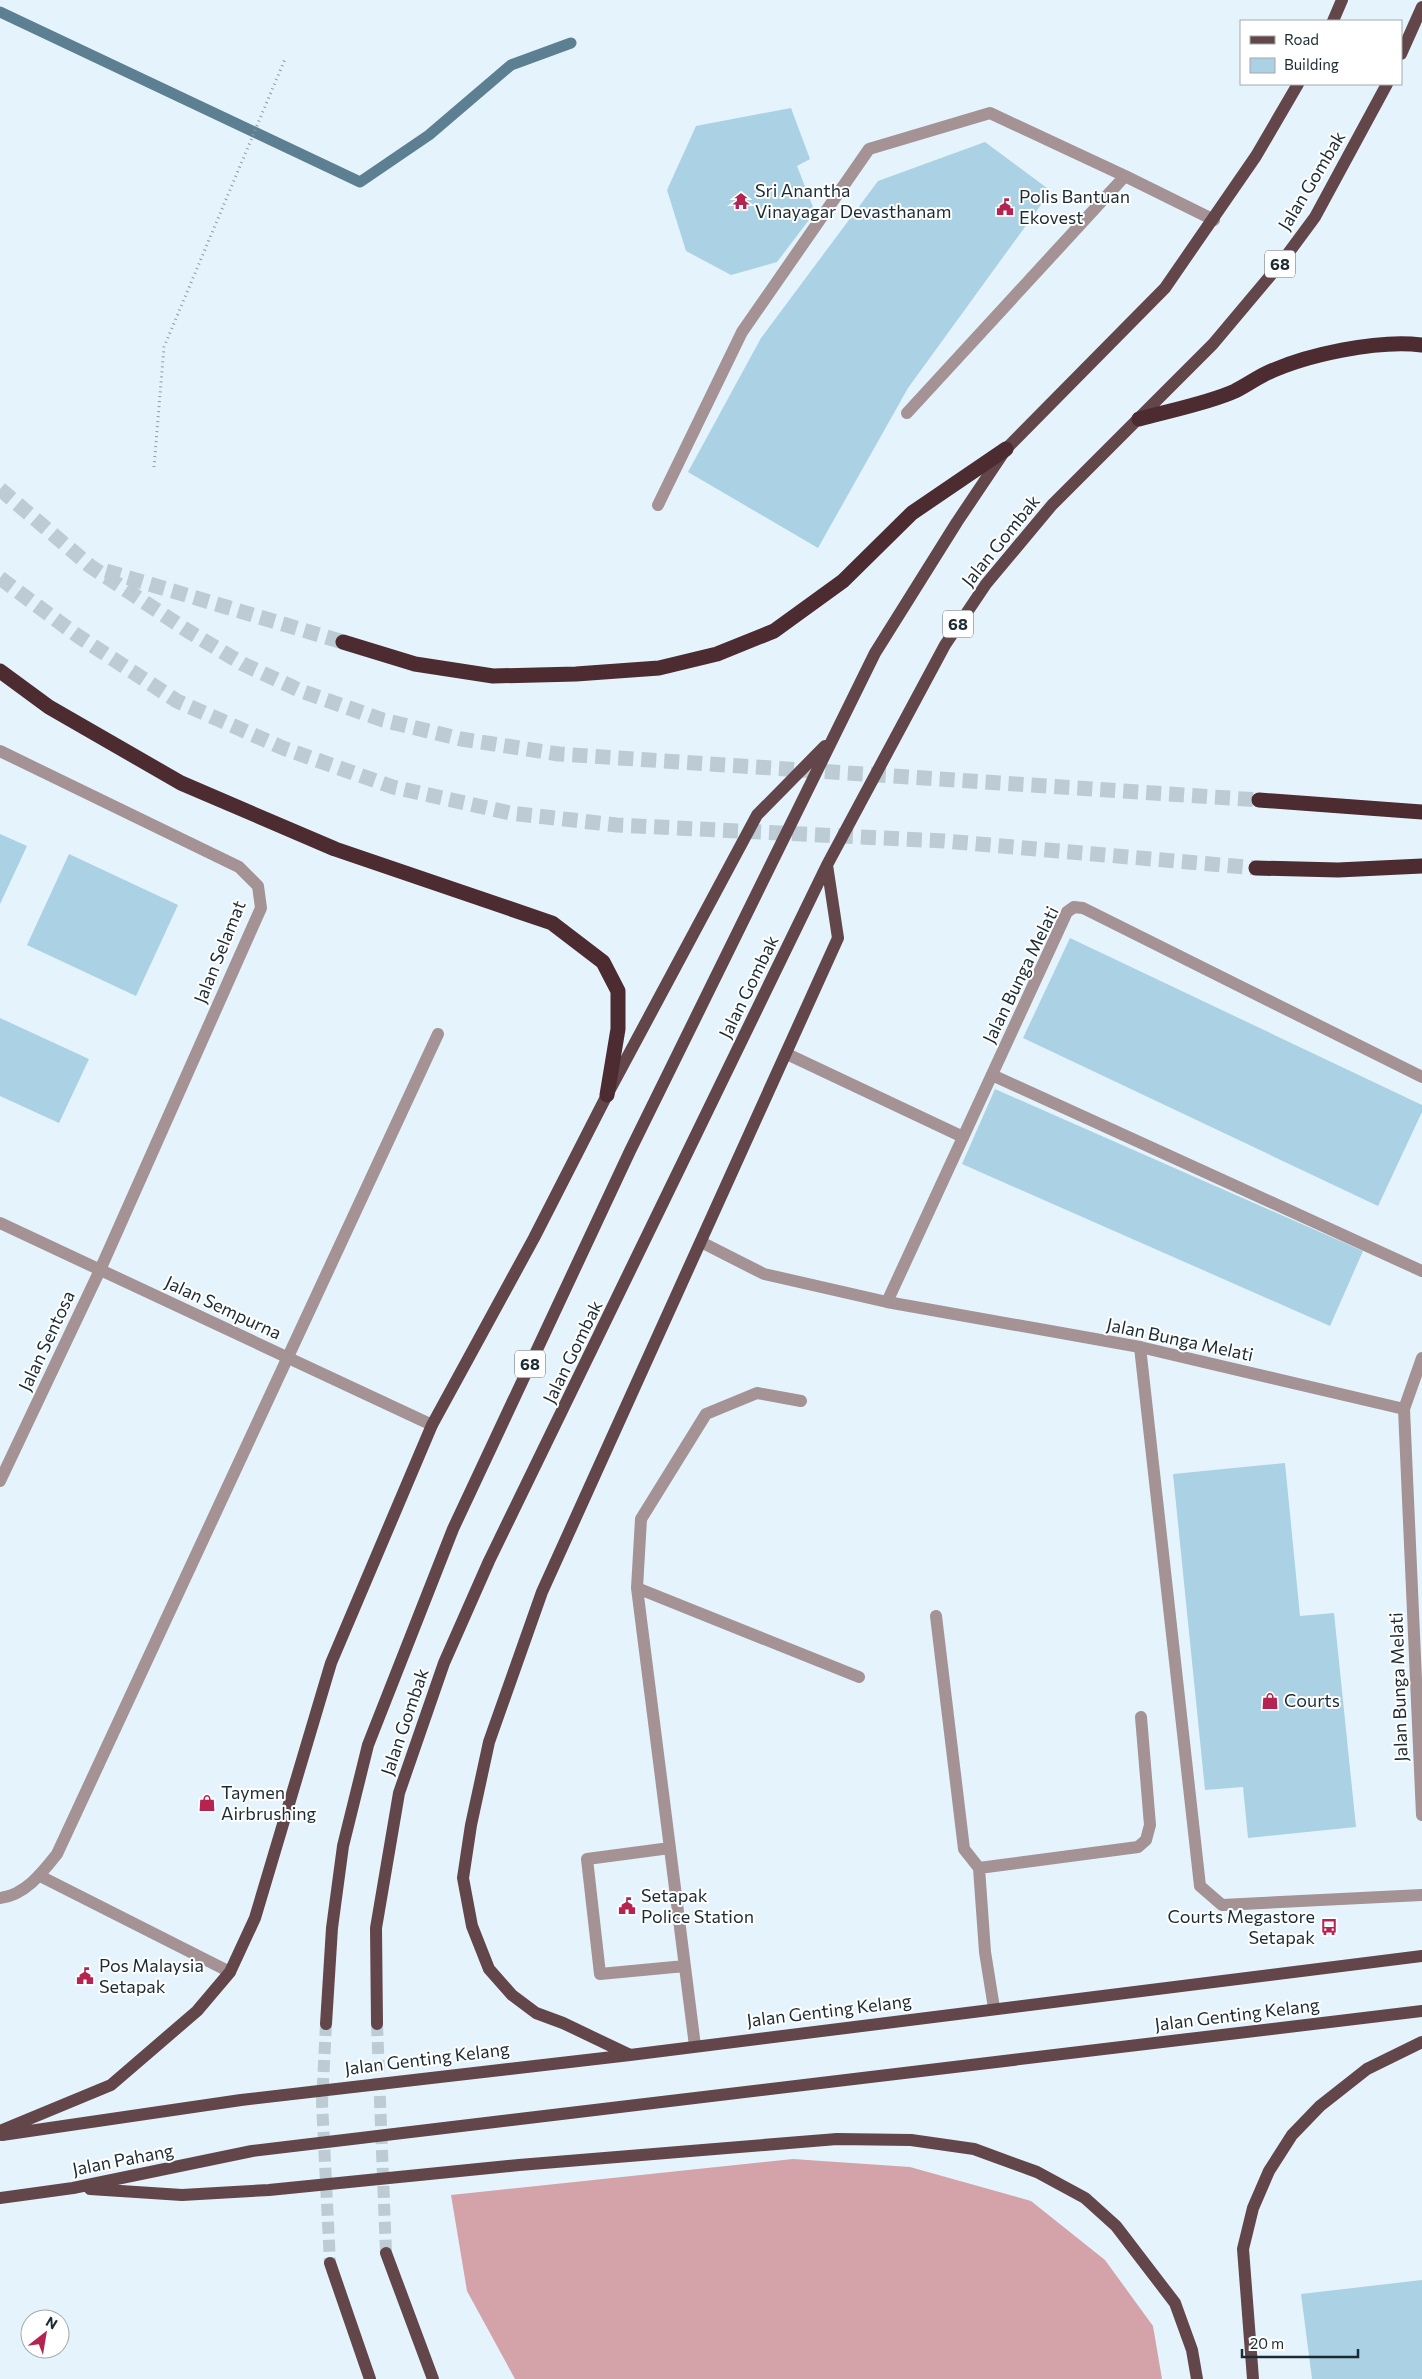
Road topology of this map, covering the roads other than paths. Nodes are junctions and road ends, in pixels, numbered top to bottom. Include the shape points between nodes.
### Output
1 (1342, 0) edge
2 (1422, 6) edge
3 (1333, 20) edge
4 (1402, 52) edge
5 (1297, 85) edge
6 (1386, 85) edge
7 (1124, 176) junction
8 (1214, 220) junction
9 (1422, 345) edge
10 (907, 413) dead end
11 (1139, 419) junction
12 (1006, 450) junction
13 (658, 505) dead end
14 (343, 642) tunnel mouth
15 (0, 672) edge
16 (833, 738) junction
17 (0, 751) edge
18 (1259, 800) tunnel mouth
19 (1422, 812) edge
20 (827, 865) junction
21 (1422, 866) edge
22 (1256, 868) tunnel mouth
23 (438, 1034) dead end
24 (788, 1054) junction
25 (992, 1075) junction
26 (1422, 1077) edge
27 (607, 1095) junction
28 (963, 1137) junction
29 (0, 1223) edge
30 (701, 1242) junction
31 (100, 1270) junction
32 (1422, 1271) edge
33 (887, 1302) junction
34 (1140, 1348) junction
35 (287, 1357) junction
36 (1422, 1358) edge
37 (801, 1401) dead end
38 (1404, 1409) junction
39 (432, 1425) junction
40 (0, 1481) edge
41 (638, 1588) junction
42 (936, 1616) dead end
43 (859, 1677) dead end
44 (1141, 1717) dead end
45 (1422, 1815) edge
46 (670, 1848) junction
47 (979, 1868) junction
48 (40, 1876) junction
49 (1422, 1895) edge
50 (0, 1898) edge
51 (1422, 1956) edge
52 (685, 1966) junction
53 (230, 1972) junction
54 (994, 2008) junction
55 (1422, 2011) edge
56 (326, 2024) tunnel mouth
57 (377, 2024) tunnel mouth
58 (1422, 2042) edge
59 (695, 2046) junction
60 (630, 2055) junction
61 (0, 2131) edge
62 (0, 2135) edge
63 (252, 2151) joint
64 (73, 2188) junction
65 (0, 2198) edge
66 (386, 2254) tunnel mouth
67 (330, 2263) tunnel mouth
68 (370, 2379) edge
69 (434, 2379) edge
70 (1197, 2379) edge
71 (1253, 2379) edge

1 - 3 main road
2 - 4 main road
5 - 8 main road, Jalan Gombak / 68
6 - 11 main road, Jalan Gombak / 68 via 1315,217 1213,344
7 - 8 street
7 - 10 street
7 - 13 street via 990,113 869,149 742,332
8 - 12 main road, Jalan Gombak / 68 via 1165,288
9 - 11 highway via 1380,345 1300,360 1234,391
11 - 20 main road, Jalan Gombak / 68 via 1052,504 986,584 945,645
12 - 14 highway via 912,513 843,581 774,631 717,654 659,668 493,676 415,664
12 - 16 main road, Jalan Gombak / 68 via 875,653
15 - 27 highway via 49,708 181,783 336,849 552,923 603,962 618,991 618,1030
16 - 27 main road via 757,815
16 - 56 main road, Jalan Gombak / 68 via 630,1151 453,1529 428,1592 368,1745 343,1846 332,1928
17 - 31 street, Jalan Selamat via 239,867 258,886 261,908
18 - 19 highway
20 - 24 main road via 838,938
20 - 57 main road, Jalan Gombak / 68 via 489,1561 444,1663 399,1793 376,1928
21 - 22 highway via 1338,870
23 - 35 street
24 - 28 street
24 - 30 main road
25 - 26 street, Jalan Bunga Melati via 1067,912 1074,907 1083,908
25 - 28 street, Jalan Bunga Melati
25 - 32 street
27 - 39 main road
28 - 33 street, Jalan Bunga Melati
29 - 31 street, Jalan Sempurna
30 - 33 street, Jalan Bunga Melati via 764,1274
30 - 60 main road via 542,1592 489,1742 462,1878 472,1926 489,1969 512,1996 536,2013
31 - 35 street, Jalan Sempurna
31 - 40 street, Jalan Sentosa
33 - 34 street, Jalan Bunga Melati
34 - 38 street, Jalan Bunga Melati
34 - 49 street via 1200,1886 1222,1905
35 - 39 street, Jalan Sempurna
35 - 48 street via 57,1854
36 - 38 street, Jalan Bunga Melati
37 - 41 street via 757,1393 706,1414 641,1519
38 - 45 street, Jalan Bunga Melati
39 - 53 main road via 331,1662 255,1918
41 - 43 street
41 - 46 street
42 - 47 street via 964,1849
44 - 47 street via 1150,1825 1146,1840 1138,1847
46 - 52 street
46 - 52 street via 587,1859 600,1974
47 - 54 street via 985,1952
48 - 50 street via 12,1897
48 - 53 street
51 - 54 main road, Jalan Genting Kelang
52 - 59 street
53 - 61 main road via 197,2011 111,2085
54 - 59 main road, Jalan Genting Kelang
55 - 63 main road, Jalan Genting Kelang
58 - 71 main road via 1367,2069 1320,2106 1292,2135 1269,2171 1253,2208 1243,2249
59 - 60 main road, Jalan Genting Kelang
60 - 62 main road, Jalan Genting Kelang via 241,2100
63 - 64 main road, Jalan Pahang
64 - 65 main road, Jalan Pahang
64 - 70 main road via 182,2194 269,2190 519,2165 837,2139 910,2140 974,2149 1037,2172 1085,2198 1116,2226 1175,2303 1192,2350
66 - 69 main road
67 - 68 main road

